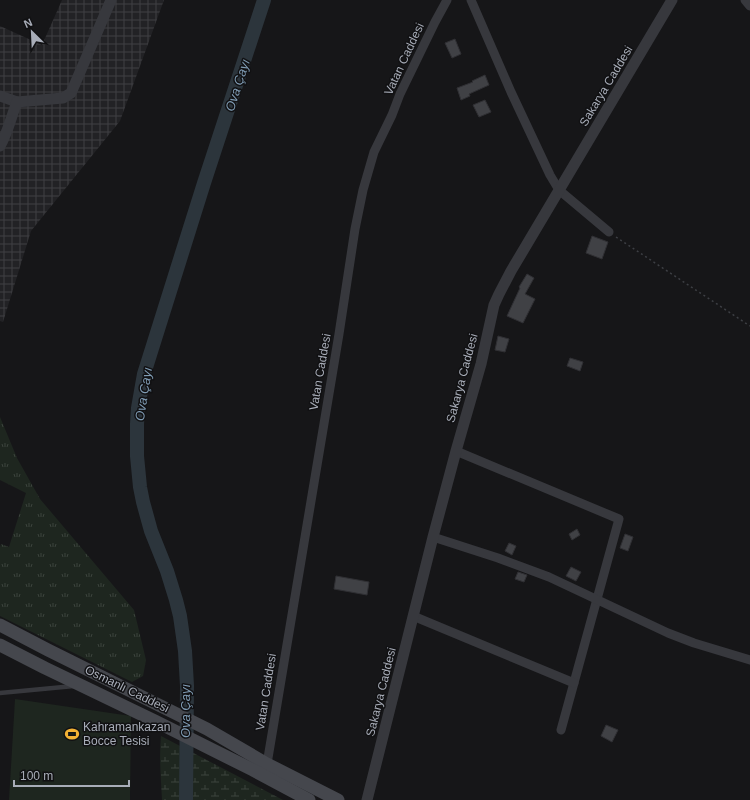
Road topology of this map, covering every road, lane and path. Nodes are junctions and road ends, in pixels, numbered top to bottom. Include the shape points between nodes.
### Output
1 (111, 0) edge
2 (447, 0) edge
3 (471, 0) edge
4 (672, 0) edge
5 (745, 0) edge
6 (750, 6) edge
7 (0, 96) edge
8 (17, 102) junction
9 (0, 146) edge
10 (559, 190) junction
11 (609, 232) joint
12 (750, 326) edge
13 (456, 451) junction
14 (433, 537) junction
15 (597, 599) junction
16 (413, 616) junction
17 (0, 624) edge
18 (0, 645) edge
19 (750, 660) edge
20 (574, 683) junction
21 (80, 685) junction
22 (0, 693) edge
23 (561, 730) dead end
24 (267, 764) junction
25 (309, 800) edge
26 (338, 800) edge
27 (367, 800) edge

1 - 8 street via 71,93 63,98
2 - 24 street, Vatan Caddesi via 374,152 363,190
3 - 10 street via 511,92
4 - 10 street, Sakarya Caddesi
5 - 6 street
7 - 8 street
8 - 9 street
10 - 11 street
10 - 13 street, Sakarya Caddesi via 498,294
11 - 12 path
13 - 14 street, Sakarya Caddesi
13 - 15 street via 619,519
14 - 15 street via 543,575
14 - 16 street, Sakarya Caddesi
15 - 19 street via 668,633
15 - 20 street
16 - 20 street
16 - 27 street, Sakarya Caddesi
17 - 24 main road, Osmanlı Caddesi via 207,728
18 - 21 main road, Osmanlı Caddesi
20 - 23 street
21 - 22 lane
21 - 25 main road, Osmanlı Caddesi
24 - 26 main road, Osmanlı Caddesi

